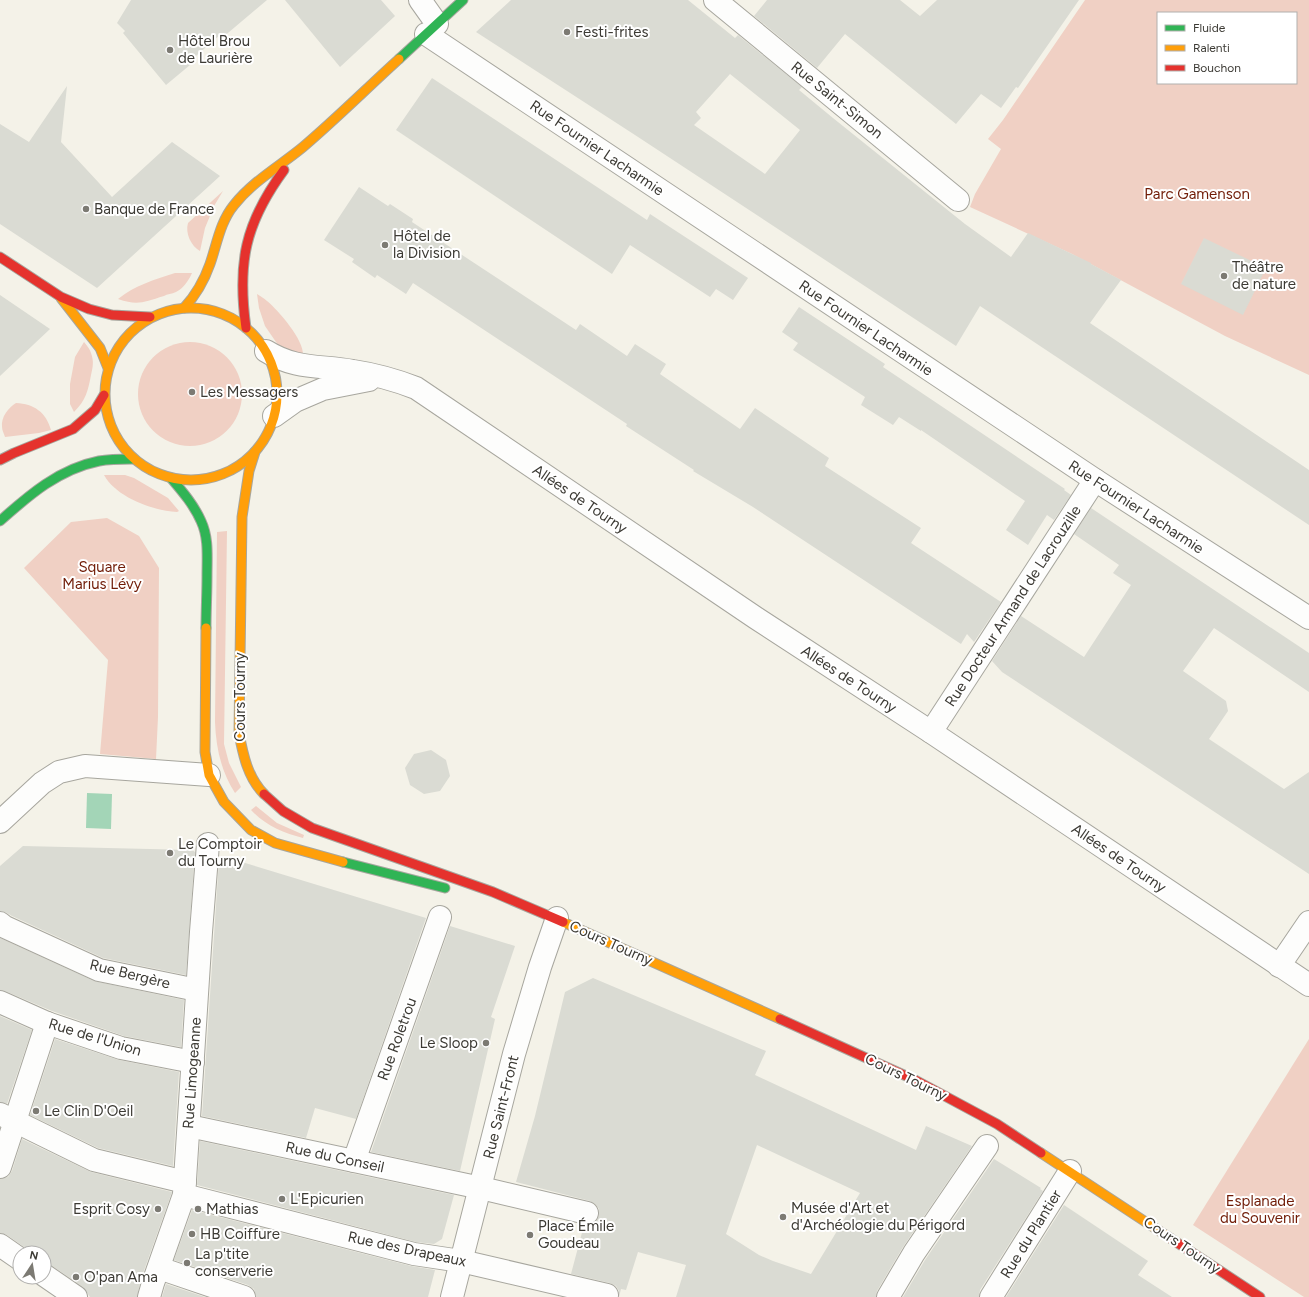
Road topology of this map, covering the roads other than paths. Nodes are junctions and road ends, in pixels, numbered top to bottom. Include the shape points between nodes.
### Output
1 (420, 0) edge
2 (463, 0) edge
3 (715, 0) edge
4 (432, 29) junction
5 (303, 147) junction
6 (958, 200) dead end
7 (0, 257) edge
8 (61, 297) junction
9 (184, 308) junction
10 (150, 317) junction
11 (246, 328) junction
12 (266, 351) junction
13 (108, 368) junction
14 (386, 379) junction
15 (104, 395) junction
16 (274, 416) junction
17 (255, 452) junction
18 (133, 459) junction
19 (0, 460) edge
20 (171, 478) junction
21 (1095, 480) junction
22 (0, 521) edge
23 (1309, 618) edge
24 (931, 732) junction
25 (209, 775) junction
26 (0, 822) edge
27 (208, 844) dead end
28 (450, 890) dead end
29 (481, 897) dead end
30 (526, 905) junction
31 (440, 918) dead end
32 (557, 918) junction
33 (0, 922) edge
34 (1309, 922) edge
35 (1279, 966) junction
36 (1309, 985) edge
37 (197, 990) junction
38 (0, 1002) edge
39 (47, 1022) junction
40 (193, 1062) junction
41 (7, 1118) edge
42 (188, 1126) junction
43 (987, 1146) dead end
44 (354, 1161) junction
45 (0, 1167) edge
46 (1070, 1171) junction
47 (184, 1188) junction
48 (481, 1188) junction
49 (587, 1213) dead end
50 (0, 1245) edge
51 (12, 1253) edge
52 (461, 1261) junction
53 (159, 1268) junction
54 (52, 1280) edge
55 (999, 1294) edge
56 (597, 1295) edge
57 (76, 1297) edge
58 (149, 1297) edge
59 (244, 1297) edge
60 (452, 1297) edge
61 (888, 1297) edge
62 (1260, 1297) edge

1 - 4 street
2 - 4 main road
3 - 6 street, Rue Saint-Simon
4 - 5 main road
4 - 21 street, Rue Fournier Lacharmie
5 - 9 main road via 258,181 233,206 222,225 204,279
5 - 11 main road via 274,182 250,229 242,272
7 - 8 main road
8 - 10 main road via 112,315
8 - 13 main road via 100,348
9 - 10 main road
9 - 11 main road via 212,310 230,317
10 - 13 main road via 132,330 117,347
11 - 12 main road
12 - 14 street, Allées de Tourny via 300,366 353,371
12 - 16 main road via 274,372 278,394
13 - 15 main road
14 - 16 street, Allées de Tourny via 364,380 323,390 295,401
14 - 24 street, Allées de Tourny via 410,386 433,399 749,614
15 - 18 main road via 106,413 112,430
15 - 19 main road via 95,410 73,429
16 - 17 main road via 266,437
17 - 20 main road via 235,469 215,477 193,480
17 - 30 main road, Cours Tourny via 249,470 242,517 239,734 247,768 258,789 292,818 312,828
18 - 20 main road via 151,471
18 - 22 main road via 97,461 62,473 29,495
20 - 25 main road via 195,508 206,537 205,716
21 - 23 street, Rue Fournier Lacharmie
21 - 24 street, Rue Docteur Armand de Lacrouzille
24 - 35 street, Allées de Tourny
25 - 26 street via 85,766 59,772 42,782
25 - 28 main road via 224,802 234,813 251,830 275,843
27 - 37 street, Rue Limogeanne
29 - 30 main road, Cours Tourny
30 - 32 main road, Cours Tourny
31 - 44 street, Rue Roletrou
32 - 46 main road, Cours Tourny via 915,1080 997,1124
32 - 48 street, Rue Saint-Front via 514,1054
33 - 37 street, Rue Bergère via 5,927 99,970
34 - 35 street
35 - 36 street, Allées de Tourny
37 - 40 street, Rue Limogeanne
38 - 39 street, Rue de l'Union
39 - 40 street, Rue de l'Union via 121,1048
39 - 41 street
40 - 42 street, Rue Limogeanne
41 - 45 street
41 - 47 street, Rue des Drapeaux via 94,1160
42 - 44 street, Rue du Conseil
42 - 47 street, Rue Limogeanne
43 - 61 street via 914,1253
44 - 48 street, Rue du Conseil
46 - 55 street, Rue du Plantier
46 - 62 main road, Cours Tourny
47 - 52 street, Rue des Drapeaux via 414,1254
47 - 53 street, Rue Limogeanne
48 - 49 street, Rue du Conseil
48 - 52 street, Rue Saint-Front
50 - 51 street
52 - 56 street, Rue des Drapeaux
52 - 60 street, Rue Saint-Front
53 - 58 street, Rue Limogeanne
53 - 59 street
54 - 57 street

